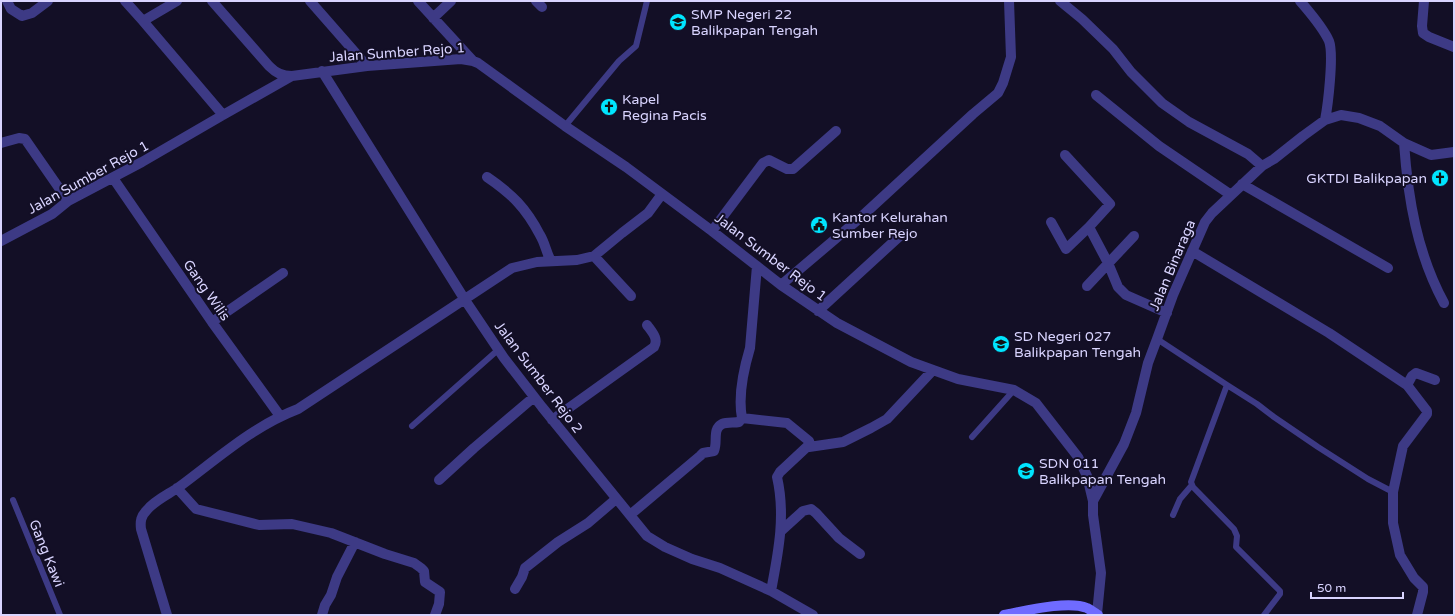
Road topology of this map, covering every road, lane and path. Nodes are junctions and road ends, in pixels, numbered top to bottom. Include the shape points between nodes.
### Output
1 (7, 1) edge
2 (48, 1) edge
3 (125, 1) edge
4 (177, 1) edge
5 (212, 1) edge
6 (310, 1) edge
7 (418, 1) edge
8 (451, 1) edge
9 (647, 1) edge
10 (1009, 1) edge
11 (1060, 1) edge
12 (1300, 1) edge
13 (1424, 1) edge
14 (433, 18) junction
15 (142, 21) junction
16 (1454, 47) edge
17 (473, 61) junction
18 (367, 66) junction
19 (322, 71) junction
20 (292, 76) junction
21 (1096, 94) dead end
22 (224, 115) junction
23 (1325, 120) junction
24 (565, 126) junction
25 (836, 131) dead end
26 (1, 143) edge
27 (1404, 143) junction
28 (1454, 152) edge
29 (1065, 155) dead end
30 (1262, 166) junction
31 (113, 178) junction
32 (487, 178) dead end
33 (1242, 184) junction
34 (662, 194) junction
35 (1231, 195) junction
36 (68, 201) junction
37 (1051, 222) dead end
38 (1089, 227) junction
39 (712, 231) junction
40 (902, 234) dead end
41 (1134, 236) dead end
42 (1, 241) edge
43 (1192, 251) junction
44 (594, 256) junction
45 (551, 261) junction
46 (1108, 263) junction
47 (757, 266) junction
48 (1388, 268) dead end
49 (283, 273) dead end
50 (781, 285) junction
51 (1087, 286) dead end
52 (631, 296) dead end
53 (465, 300) junction
54 (1444, 303) dead end
55 (818, 311) junction
56 (1167, 313) junction
57 (212, 322) junction
58 (647, 325) dead end
59 (1157, 339) junction
60 (499, 349) junction
61 (933, 370) junction
62 (1435, 380) dead end
63 (1227, 385) junction
64 (1407, 385) junction
65 (1014, 390) junction
66 (534, 397) junction
67 (280, 416) junction
68 (742, 418) junction
69 (552, 420) junction
70 (412, 426) dead end
71 (972, 437) dead end
72 (809, 447) junction
73 (439, 480) dead end
74 (1192, 485) junction
75 (177, 488) junction
76 (1393, 492) junction
77 (616, 499) junction
78 (13, 500) dead end
79 (1093, 501) junction
80 (630, 515) junction
81 (1173, 515) dead end
82 (781, 531) junction
83 (355, 542) junction
84 (860, 554) dead end
85 (515, 589) dead end
86 (771, 592) junction
87 (60, 615) edge
88 (167, 615) edge
89 (322, 615) edge
90 (435, 615) edge
91 (813, 615) edge
92 (1004, 615) edge
93 (1097, 615) edge
94 (1264, 615) edge
95 (1416, 615) edge

1 - 2 street via 11,9 22,16 32,13
3 - 15 street
4 - 15 street
5 - 20 street, Jalan Sumber Rejo 1 via 275,72
6 - 18 street
7 - 14 street
8 - 14 street
9 - 24 lane via 636,46 618,61
10 - 50 street via 1012,57 998,93 860,218
11 - 30 street via 1113,49 1131,72 1162,103 1188,122 1248,154
12 - 23 street via 1316,20 1329,42 1331,53
13 - 16 street via 1423,33
14 - 17 street
15 - 22 street
17 - 18 street, Jalan Sumber Rejo 1 via 461,59
17 - 24 street, Jalan Sumber Rejo 1
18 - 19 street, Jalan Sumber Rejo 1
19 - 20 street, Jalan Sumber Rejo 1
19 - 53 street, Jalan Sumber Rejo 2
20 - 22 street, Jalan Sumber Rejo 1
21 - 35 street via 1160,146
22 - 31 street, Jalan Sumber Rejo 1
23 - 27 street, Jalan Binaraga via 1341,116 1359,118 1380,126
23 - 30 street, Jalan Binaraga
24 - 34 street, Jalan Sumber Rejo 1
25 - 39 street via 793,168 788,169 769,160 763,163
26 - 36 street via 25,139
27 - 28 street, Jalan Binaraga via 1431,155
27 - 54 street via 1406,176 1416,231 1432,282
29 - 38 street via 1110,204
30 - 33 street, Jalan Binaraga
31 - 36 street, Jalan Sumber Rejo 1
31 - 57 street, Gang Wilis
32 - 45 street via 520,203 541,235
33 - 35 street, Jalan Binaraga
33 - 48 street
34 - 39 street, Jalan Sumber Rejo 1
34 - 44 street via 648,213
35 - 43 street, Jalan Binaraga via 1205,222
36 - 42 street, Jalan Sumber Rejo 1 via 52,214
37 - 38 street via 1066,249
38 - 46 street
39 - 47 street, Jalan Sumber Rejo 1
40 - 55 street
41 - 46 street
43 - 56 street, Jalan Binaraga
43 - 64 street via 1329,334
44 - 45 street via 577,260
44 - 52 street
45 - 53 street via 512,268
46 - 51 street
46 - 56 street via 1118,287 1126,295
47 - 50 street, Jalan Sumber Rejo 1
47 - 68 street via 750,348 742,393
49 - 57 street
50 - 55 street, Jalan Sumber Rejo 1
53 - 60 street, Jalan Sumber Rejo 2
53 - 67 street via 298,409
55 - 61 street, Jalan Sumber Rejo 1 via 911,362
56 - 59 street, Jalan Binaraga
57 - 67 street, Gang Wilis
58 - 69 street via 656,338 654,347
59 - 63 lane
59 - 79 street, Jalan Binaraga via 1148,363 1136,413 1124,444
60 - 66 street, Jalan Sumber Rejo 2
60 - 70 lane
61 - 65 street, Jalan Sumber Rejo 1 via 958,379
61 - 72 street via 887,419 843,442
62 - 64 street via 1416,373
63 - 74 lane
63 - 76 lane via 1318,447
64 - 76 street via 1427,413 1403,446
65 - 71 lane
65 - 79 street, Jalan Sumber Rejo 1 via 1036,403 1078,457 1087,476
66 - 69 street, Jalan Sumber Rejo 2
66 - 73 street
67 - 75 street via 237,442
68 - 72 street via 787,423 809,441
68 - 80 street via 738,422 720,426 716,432 714,451 700,456
69 - 77 street, Jalan Sumber Rejo 2
72 - 82 street via 777,477
74 - 81 lane via 1180,499
74 - 94 lane via 1234,529 1237,536 1236,547 1280,591
75 - 83 street via 196,509 260,525 292,524 331,533
75 - 88 street via 147,509 140,520
76 - 95 street via 1393,523 1400,555 1414,578 1423,587
77 - 80 street, Jalan Sumber Rejo 2
77 - 85 street via 588,523 525,568
78 - 87 lane, Gang Kawi
79 - 93 street, Jalan Sumber Rejo 1 via 1101,573
80 - 86 street, Jalan Sumber Rejo 2 via 647,536 665,547 720,568
82 - 84 street via 803,511 811,509 839,538
82 - 86 street
83 - 89 street via 336,577
83 - 90 street via 414,563 421,568 424,571 425,582 440,592
86 - 91 street, Jalan Sumber Rejo 2
92 - 93 main road via 1065,605 1087,608

